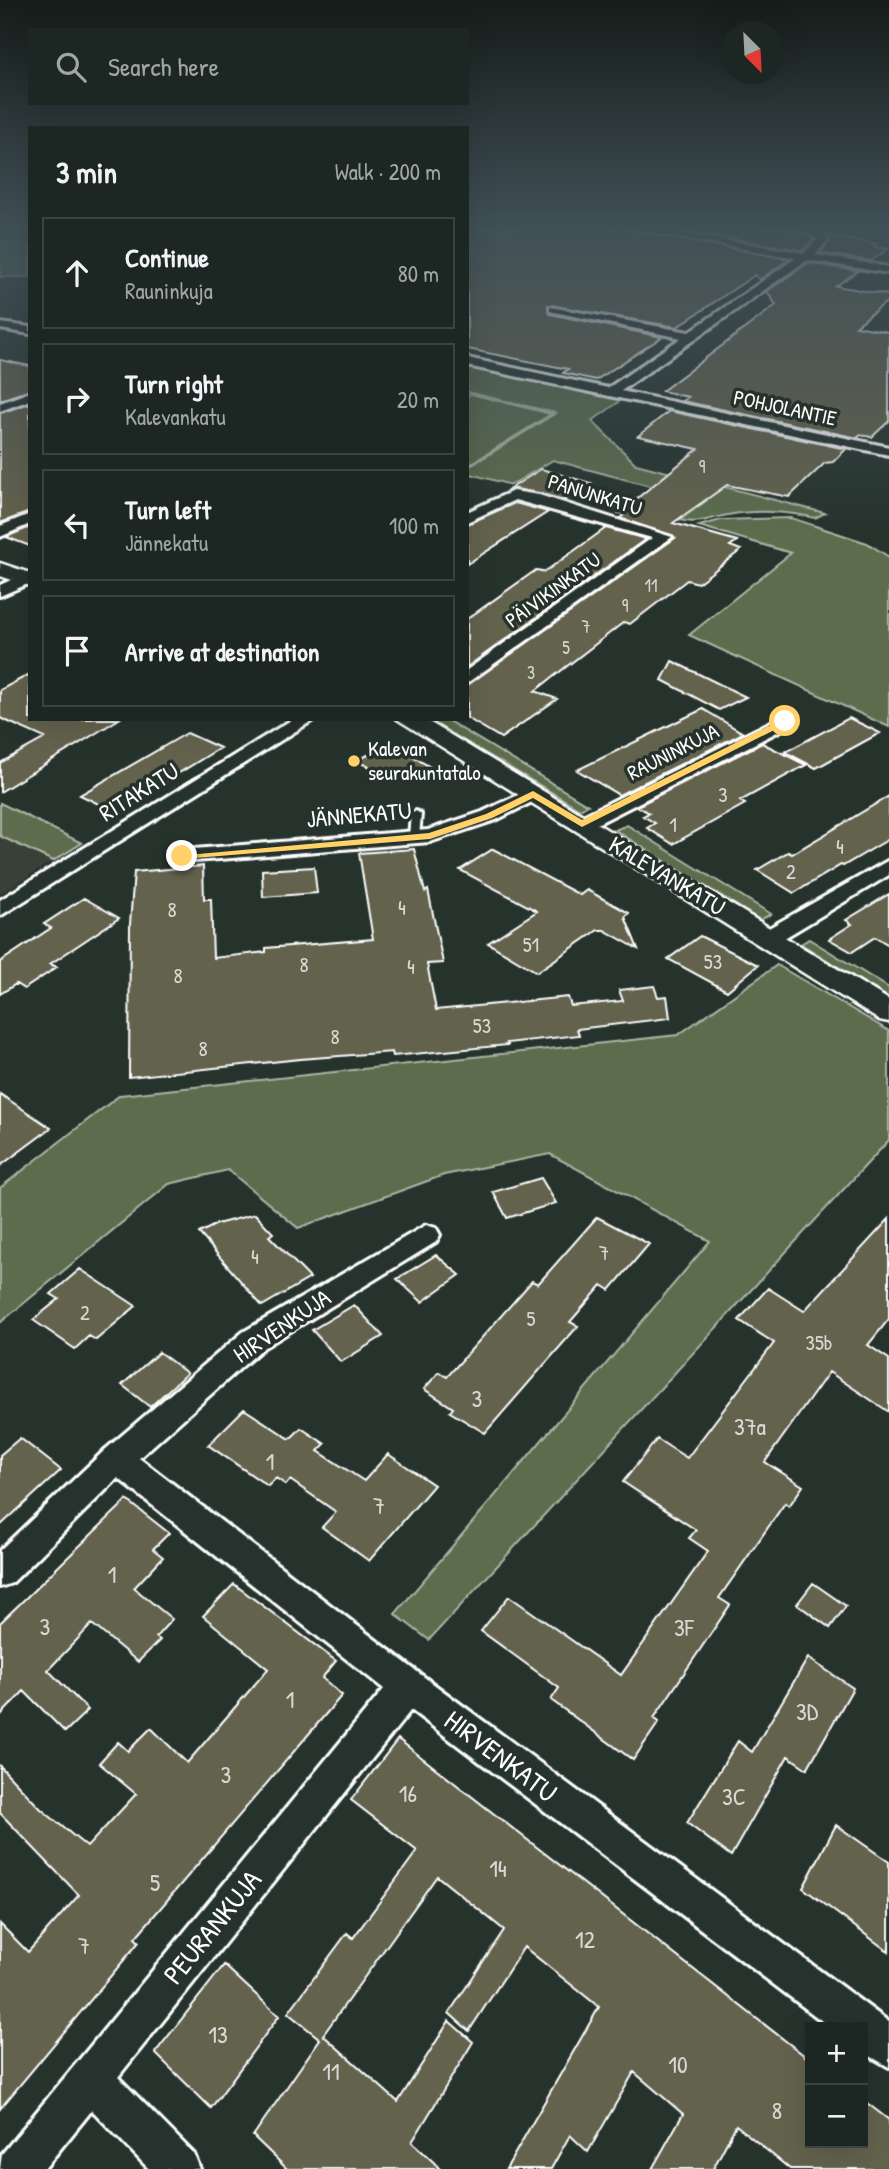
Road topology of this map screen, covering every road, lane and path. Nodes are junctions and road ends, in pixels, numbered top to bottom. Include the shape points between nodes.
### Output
1 (657, 329) edge
2 (701, 329) edge
3 (691, 336) junction
4 (469, 362) edge
5 (611, 392) junction
6 (28, 397) edge
7 (0, 407) edge
8 (889, 451) edge
9 (469, 518) edge
10 (28, 519) edge
11 (0, 532) edge
12 (664, 537) joint
13 (0, 569) edge
14 (28, 580) edge
15 (0, 591) edge
16 (469, 677) edge
17 (303, 721) edge
18 (411, 721) edge
19 (785, 721) dead end
20 (533, 794) junction
21 (416, 814) dead end
22 (582, 824) junction
23 (414, 837) junction
24 (182, 856) dead end
25 (889, 866) edge
26 (0, 909) edge
27 (768, 938) junction
28 (889, 1013) edge
29 (426, 1235) dead end
30 (117, 1459) junction
31 (0, 1572) edge
32 (408, 1686) junction
33 (889, 2047) edge
34 (90, 2078) junction
35 (17, 2169) edge
36 (179, 2169) edge

1 - 3 street
2 - 3 street
3 - 5 street
4 - 5 street, POHJOLANTIE
5 - 8 street, POHJOLANTIE
6 - 7 street
9 - 12 street, PANUNKATU via 513,495
10 - 11 street
12 - 16 street, PÄIVIKINKATU
13 - 14 street
14 - 15 street
17 - 26 street, RITAKATU
18 - 20 street, KALEVANKATU
19 - 22 street, RAUNINKUJA
20 - 22 street, KALEVANKATU
20 - 23 street, JÄNNEKATU via 489,816
21 - 23 lane
22 - 27 street, KALEVANKATU
23 - 24 street, JÄNNEKATU
25 - 27 street
27 - 28 street, KALEVANKATU
29 - 30 street, HIRVENKUJA via 253,1340
30 - 31 street, HIRVENKUJA
30 - 32 street, HIRVENKATU
32 - 33 street, HIRVENKATU
32 - 34 street, PEURANKUJA
34 - 35 street, PEURANKUJA
34 - 36 street

